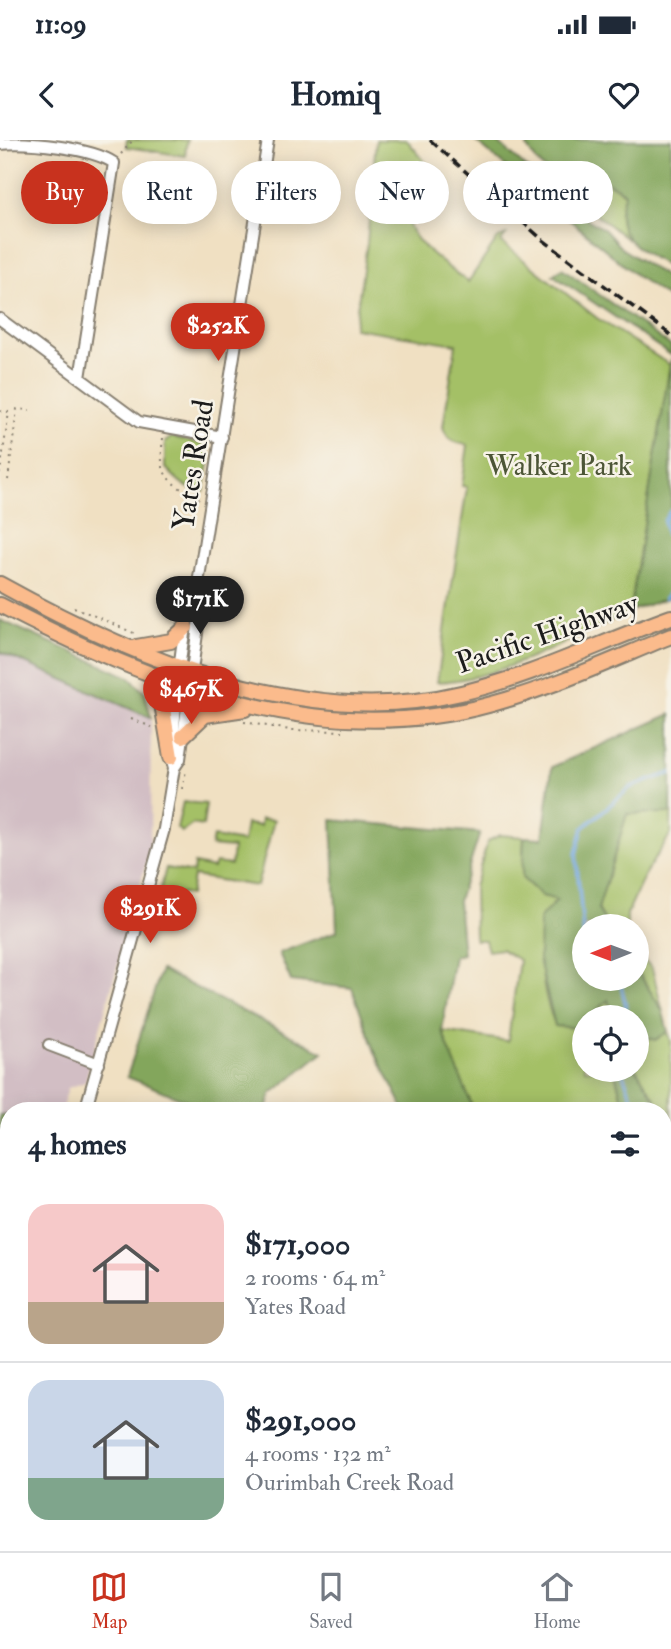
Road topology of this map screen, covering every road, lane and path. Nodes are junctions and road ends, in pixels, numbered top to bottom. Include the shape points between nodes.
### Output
1 (133, 140) edge
2 (268, 140) edge
3 (0, 144) edge
4 (114, 163) junction
5 (0, 319) edge
6 (80, 378) junction
7 (30, 410) dead end
8 (0, 411) edge
9 (164, 426) junction
10 (222, 437) junction
11 (0, 473) edge
12 (8, 481) dead end
13 (212, 505) junction
14 (213, 582) dead end
15 (0, 584) edge
16 (197, 590) junction
17 (0, 605) edge
18 (72, 606) dead end
19 (210, 607) dead end
20 (671, 617) edge
21 (186, 627) junction
22 (671, 636) edge
23 (145, 637) dead end
24 (131, 647) junction
25 (187, 669) junction
26 (150, 675) junction
27 (185, 688) junction
28 (257, 708) junction
29 (131, 719) dead end
30 (157, 726) dead end
31 (183, 736) junction
32 (172, 763) junction
33 (49, 1045) dead end
34 (99, 1064) junction
35 (88, 1102) edge

1 - 4 path
2 - 10 street, Yates Road
3 - 4 street via 18,142
4 - 6 street
5 - 6 street
6 - 9 street via 139,422
7 - 12 path via 18,408
8 - 11 path via 9,412
9 - 10 street
9 - 13 path via 160,462 170,484
10 - 13 street, Yates Road
13 - 16 street, Yates Road
14 - 19 path
15 - 24 main road, Pacific Highway
16 - 21 street, Yates Road
16 - 25 street, Yates Road via 201,604
17 - 26 main road, Pacific Highway
18 - 23 path
20 - 25 main road, Pacific Highway via 518,677 458,694 389,702 288,696
21 - 24 main road via 171,641
21 - 25 street, Yates Road
22 - 28 main road, Pacific Highway via 492,705 421,719 357,721
24 - 25 main road, Pacific Highway
25 - 27 street
26 - 27 main road, Pacific Highway
26 - 32 main road via 159,685
27 - 28 main road, Pacific Highway
27 - 31 street
27 - 32 street
28 - 31 main road via 205,715
29 - 30 path via 146,727
31 - 32 street via 180,759
32 - 34 street via 164,829 146,880
33 - 34 street
34 - 35 street

